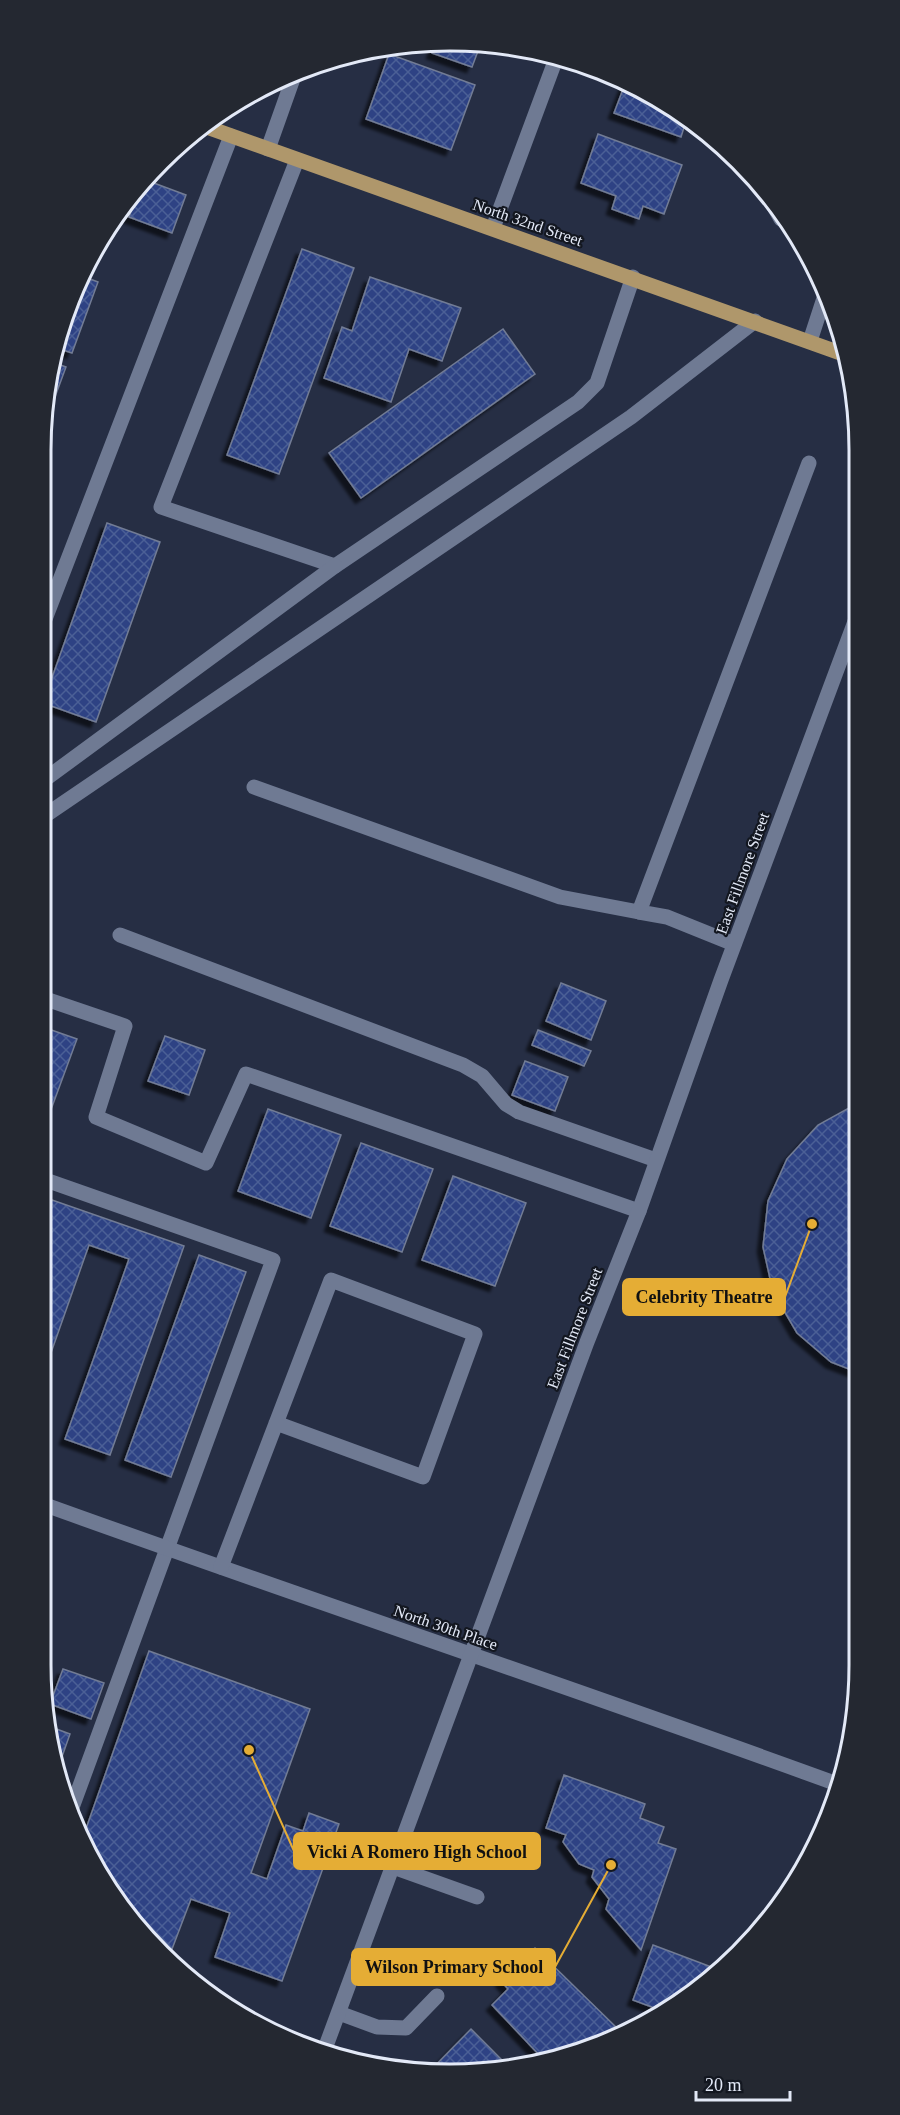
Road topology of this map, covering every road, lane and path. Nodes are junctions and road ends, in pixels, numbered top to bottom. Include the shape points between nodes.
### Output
1 (554, 65) edge
2 (291, 84) edge
3 (212, 129) edge
4 (231, 136) junction
5 (268, 149) junction
6 (297, 160) junction
7 (494, 228) junction
8 (633, 277) junction
9 (822, 305) edge
10 (755, 321) junction
11 (810, 341) junction
12 (836, 351) edge
13 (808, 463) dead end
14 (335, 566) junction
15 (51, 604) edge
16 (849, 635) edge
17 (51, 775) edge
18 (254, 787) dead end
19 (51, 812) edge
20 (639, 912) junction
21 (120, 935) dead end
22 (734, 944) junction
23 (51, 1001) edge
24 (656, 1160) junction
25 (51, 1182) edge
26 (639, 1211) junction
27 (276, 1423) junction
28 (51, 1507) edge
29 (167, 1549) junction
30 (221, 1568) junction
31 (471, 1655) junction
32 (831, 1782) edge
33 (73, 1797) edge
34 (393, 1867) junction
35 (477, 1897) dead end
36 (437, 1996) dead end
37 (339, 2013) junction
38 (327, 2044) edge

1 - 7 street
2 - 5 street
3 - 4 main road, North 32nd Street
4 - 5 main road, North 32nd Street
4 - 15 street
5 - 6 main road, North 32nd Street
6 - 7 main road, North 32nd Street
6 - 14 street via 162,507
7 - 8 main road, North 32nd Street
8 - 10 main road, North 32nd Street
8 - 14 street via 597,382 578,402
9 - 11 street
10 - 11 main road, North 32nd Street
10 - 19 street via 631,417
11 - 12 main road, North 32nd Street
13 - 20 street
14 - 17 street
16 - 22 street, East Fillmore Street
18 - 20 street via 560,897
20 - 22 street via 667,917
21 - 24 street via 463,1065 482,1076 506,1104 519,1112
22 - 24 street, East Fillmore Street
23 - 26 street via 125,1026 96,1117 206,1163 246,1074
24 - 26 street, East Fillmore Street
25 - 29 street via 273,1260
26 - 31 street, East Fillmore Street
27 - 27 street via 423,1477 475,1334 331,1280
27 - 30 street
28 - 29 street, North 30th Place
29 - 30 street, North 30th Place
29 - 33 street
30 - 31 street, North 30th Place
31 - 32 street, North 30th Place
31 - 34 street, East Fillmore Street
34 - 35 street
34 - 37 street, East Fillmore Street
36 - 37 street via 406,2028 377,2027
37 - 38 street, East Fillmore Street

